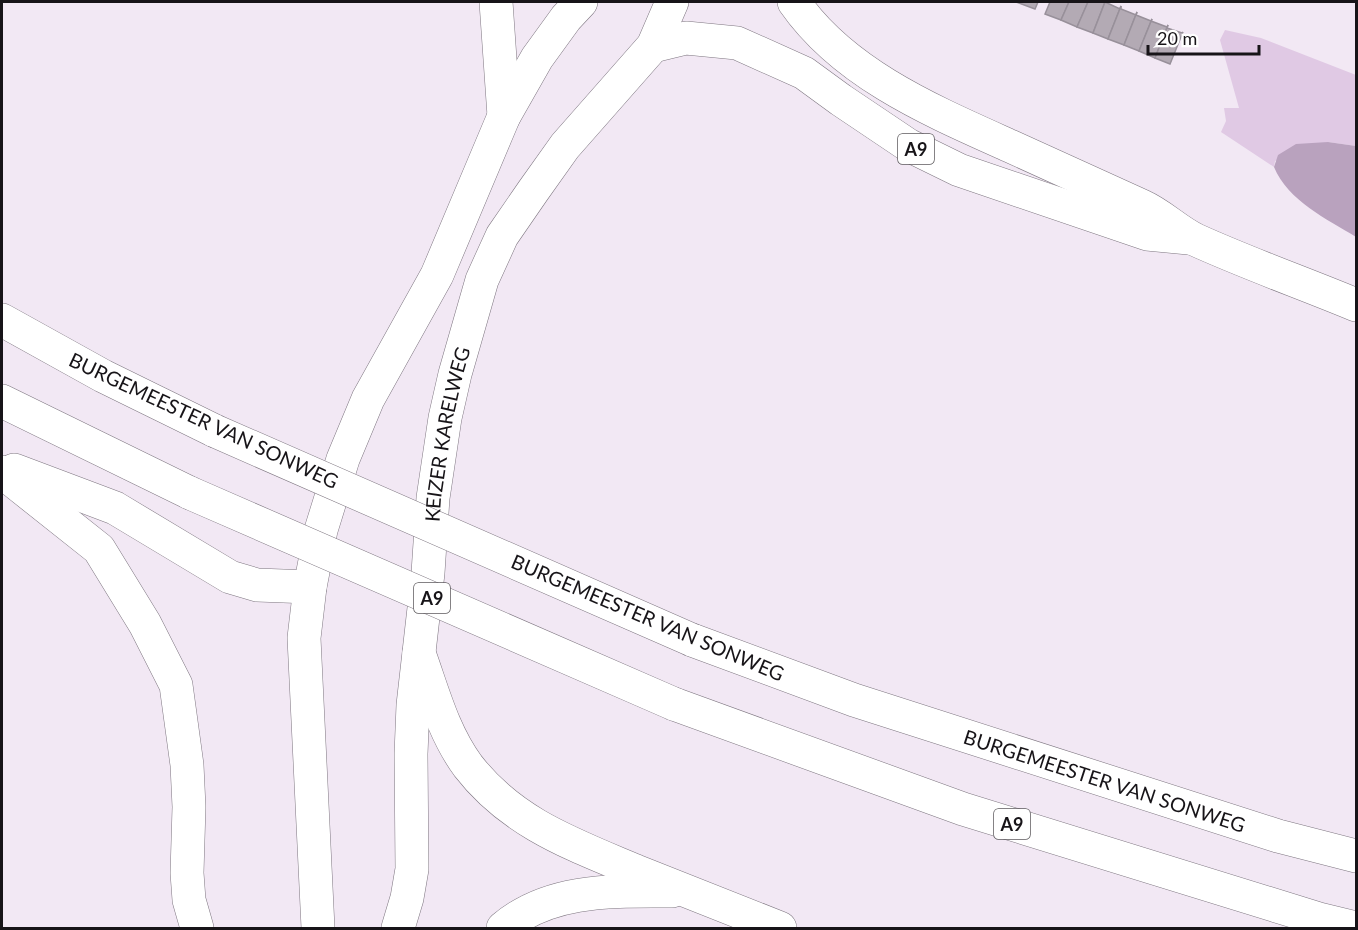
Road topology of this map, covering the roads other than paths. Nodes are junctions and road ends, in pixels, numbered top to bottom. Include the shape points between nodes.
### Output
1 (496, 2) edge
2 (581, 2) edge
3 (672, 2) edge
4 (794, 2) edge
5 (653, 46) junction
6 (504, 116) junction
7 (1194, 239) junction
8 (1356, 305) edge
9 (2, 320) edge
10 (2, 401) edge
11 (2, 465) edge
12 (2, 472) edge
13 (310, 587) junction
14 (419, 653) junction
15 (1356, 856) edge
16 (686, 891) junction
17 (400, 925) edge
18 (197, 928) edge
19 (318, 928) edge
20 (503, 928) edge
21 (780, 928) edge
22 (1356, 928) edge

1 - 6 main road
2 - 6 main road via 537,58
3 - 5 main road, KEIZER KARELWEG
4 - 7 main road, A9 via 829,44 913,100 1151,210
5 - 7 main road, A9 via 686,38 737,43 804,73 908,145 959,170 1147,234
5 - 14 main road, KEIZER KARELWEG via 565,146 502,236 482,280 445,418 433,498
6 - 13 main road via 437,275 368,399 343,459 321,530
7 - 8 main road, A9
9 - 15 main road, BURGEMEESTER VAN SONWEG, bridge via 215,430 692,640 854,700 1278,836
10 - 22 main road, A9, bridge via 190,493 674,704 963,809
11 - 13 main road via 115,508 230,577 257,585
12 - 18 main road via 99,549 145,624 176,685 187,765 189,900
13 - 19 main road via 304,638
14 - 16 main road via 450,738 487,788 510,809 554,836
14 - 17 main road, KEIZER KARELWEG via 411,754 412,869
16 - 20 main road via 608,892 553,900
16 - 21 main road

